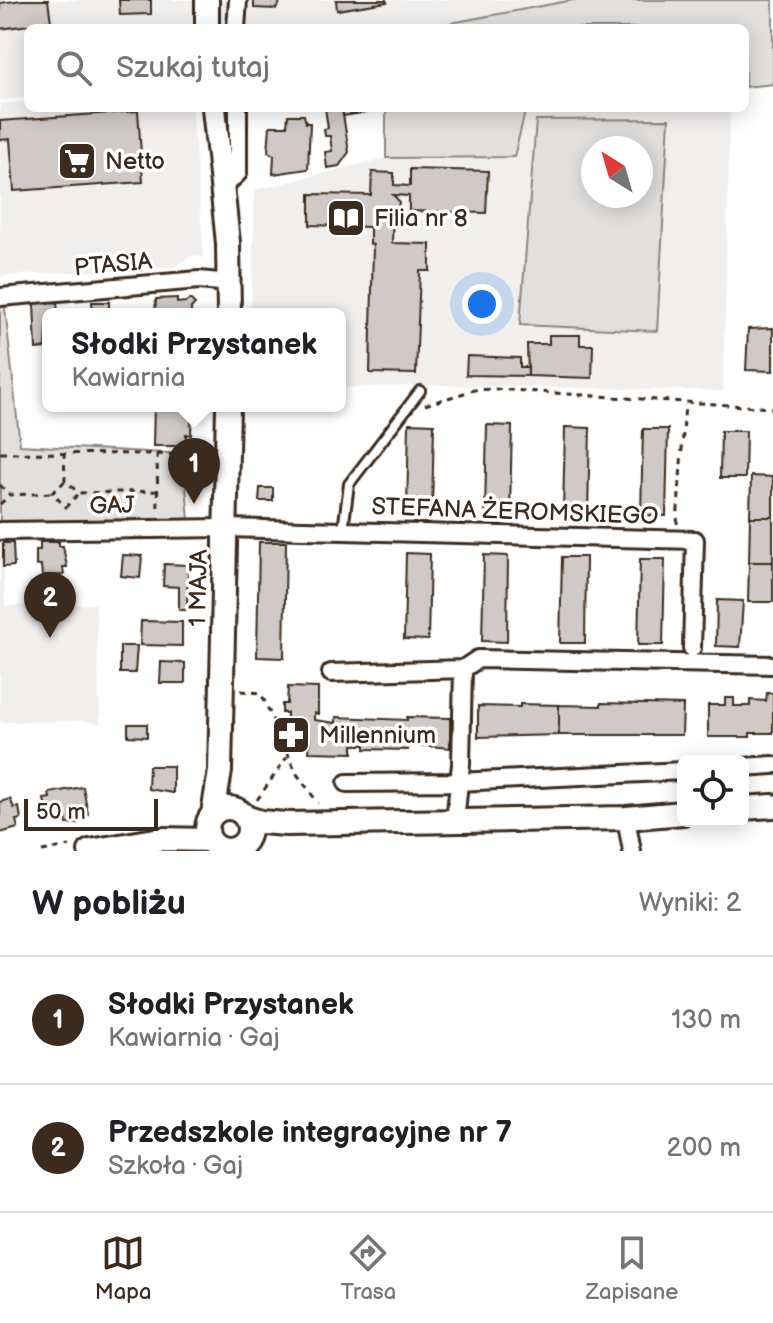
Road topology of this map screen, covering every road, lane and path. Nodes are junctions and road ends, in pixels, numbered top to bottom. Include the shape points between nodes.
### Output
1 (207, 0) edge
2 (238, 0) edge
3 (207, 24) edge
4 (236, 24) edge
5 (214, 112) edge
6 (238, 112) edge
7 (222, 188) junction
8 (230, 283) junction
9 (0, 297) edge
10 (229, 308) edge
11 (420, 391) dead end
12 (685, 403) junction
13 (773, 408) edge
14 (228, 412) edge
15 (403, 413) junction
16 (64, 452) junction
17 (0, 453) edge
18 (157, 454) junction
19 (227, 456) junction
20 (65, 481) junction
21 (0, 485) edge
22 (158, 491) junction
23 (52, 493) junction
24 (79, 493) junction
25 (10, 495) junction
26 (0, 504) edge
27 (225, 528) junction
28 (159, 529) junction
29 (343, 530) junction
30 (0, 531) edge
31 (676, 540) junction
32 (692, 648) dead end
33 (773, 665) edge
34 (463, 669) junction
35 (331, 673) dead end
36 (240, 691) dead end
37 (288, 756) junction
38 (773, 765) edge
39 (749, 767) edge
40 (677, 771) edge
41 (458, 782) junction
42 (347, 783) dead end
43 (320, 806) dead end
44 (773, 806) edge
45 (749, 808) edge
46 (677, 814) edge
47 (626, 818) junction
48 (455, 821) junction
49 (227, 831) edge
50 (90, 851) edge
51 (632, 851) edge

1 - 3 street
2 - 4 street
5 - 7 street
6 - 7 street via 238,173
7 - 8 street
8 - 9 street, PTASIA via 199,280
8 - 10 street
11 - 15 lane
12 - 13 path
12 - 15 path via 495,389 474,390
12 - 31 path
14 - 19 street, 1 MAJA
15 - 29 lane via 349,484
16 - 17 path
16 - 18 path
16 - 20 path
18 - 19 path
18 - 22 path
19 - 27 street, 1 MAJA
20 - 23 path
20 - 24 path
21 - 25 path
22 - 24 path
22 - 28 path
23 - 24 path via 66,507
23 - 25 path
25 - 26 path
27 - 28 street, GAJ
27 - 29 street, STEFANA ŻEROMSKIEGO
27 - 49 street, 1 MAJA via 220,771
28 - 30 street, GAJ
29 - 31 street, STEFANA ŻEROMSKIEGO
31 - 32 street, STEFANA ŻEROMSKIEGO via 695,540
33 - 34 street via 478,659
34 - 35 street
34 - 41 street
36 - 37 path via 261,693
37 - 43 path
37 - 49 path
38 - 39 street
40 - 41 street
41 - 42 street
41 - 48 street
44 - 45 street
46 - 47 street
47 - 48 street
47 - 51 street
48 - 49 street via 286,824
49 - 50 street

